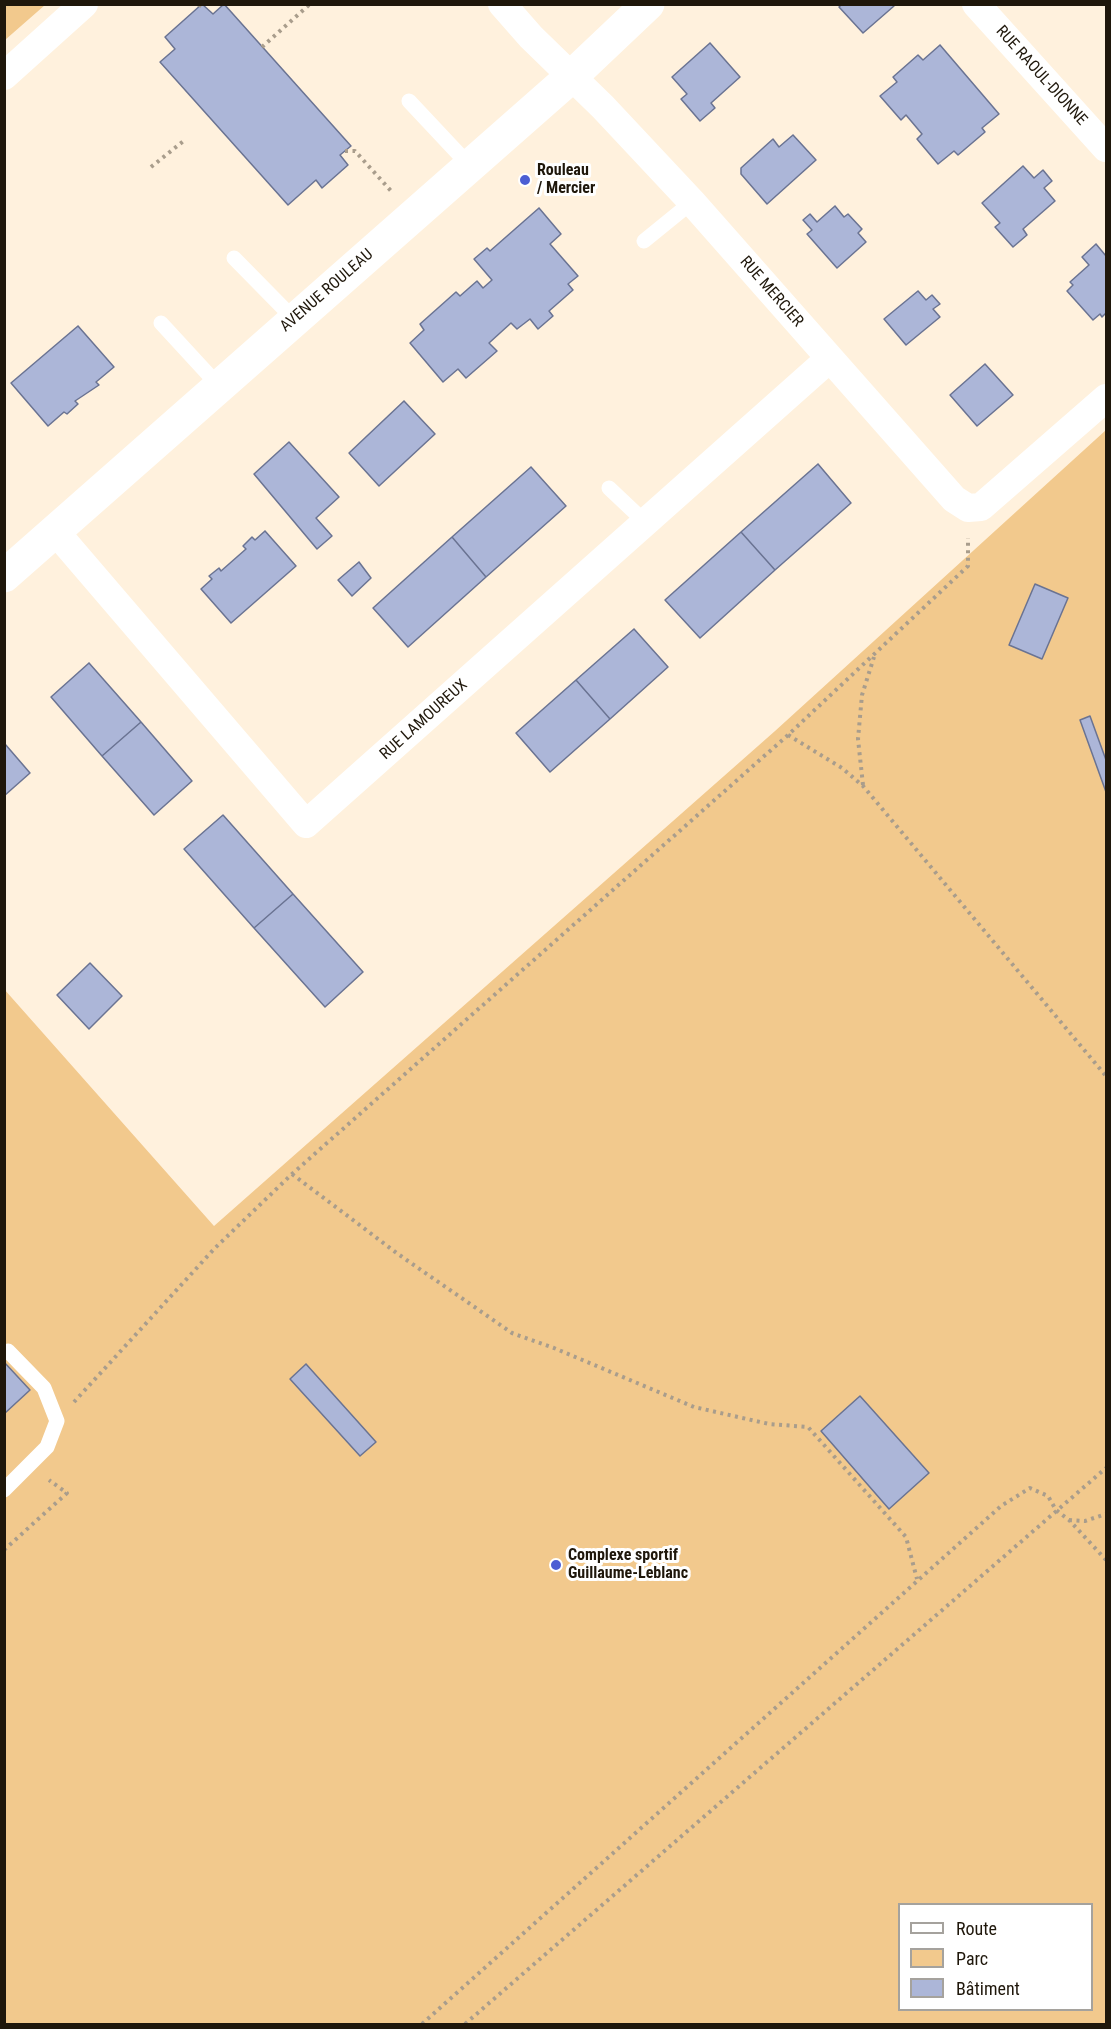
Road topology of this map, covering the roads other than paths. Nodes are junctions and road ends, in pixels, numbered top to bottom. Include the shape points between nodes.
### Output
1 (84, 4) edge
2 (502, 4) edge
3 (648, 4) edge
4 (980, 6) edge
5 (4, 76) edge
6 (572, 76) junction
7 (409, 101) dead end
8 (1107, 148) edge
9 (470, 166) junction
10 (692, 202) junction
11 (644, 241) dead end
12 (234, 258) dead end
13 (295, 320) junction
14 (161, 323) dead end
15 (829, 359) junction
16 (219, 387) junction
17 (1107, 398) edge
18 (609, 488) dead end
19 (645, 522) junction
20 (56, 531) junction
21 (4, 576) edge
22 (8, 1351) dead end
23 (4, 1490) edge

1 - 5 street
2 - 6 street, RUE MERCIER
3 - 6 street, AVENUE ROULEAU
4 - 8 street, RUE RAOUL-DIONNE
6 - 9 street, AVENUE ROULEAU
6 - 10 street, RUE MERCIER
7 - 9 lane
9 - 13 street, AVENUE ROULEAU
10 - 11 lane
10 - 15 street, RUE MERCIER
12 - 13 lane
13 - 16 street, AVENUE ROULEAU
14 - 16 lane
15 - 17 street, RUE MERCIER via 945,490 968,508 981,507 993,499
15 - 19 street, RUE LAMOUREUX
16 - 20 street, AVENUE ROULEAU
18 - 19 lane
19 - 20 street, RUE LAMOUREUX via 306,824
20 - 21 street, AVENUE ROULEAU
22 - 23 lane via 44,1388 57,1421 47,1448

